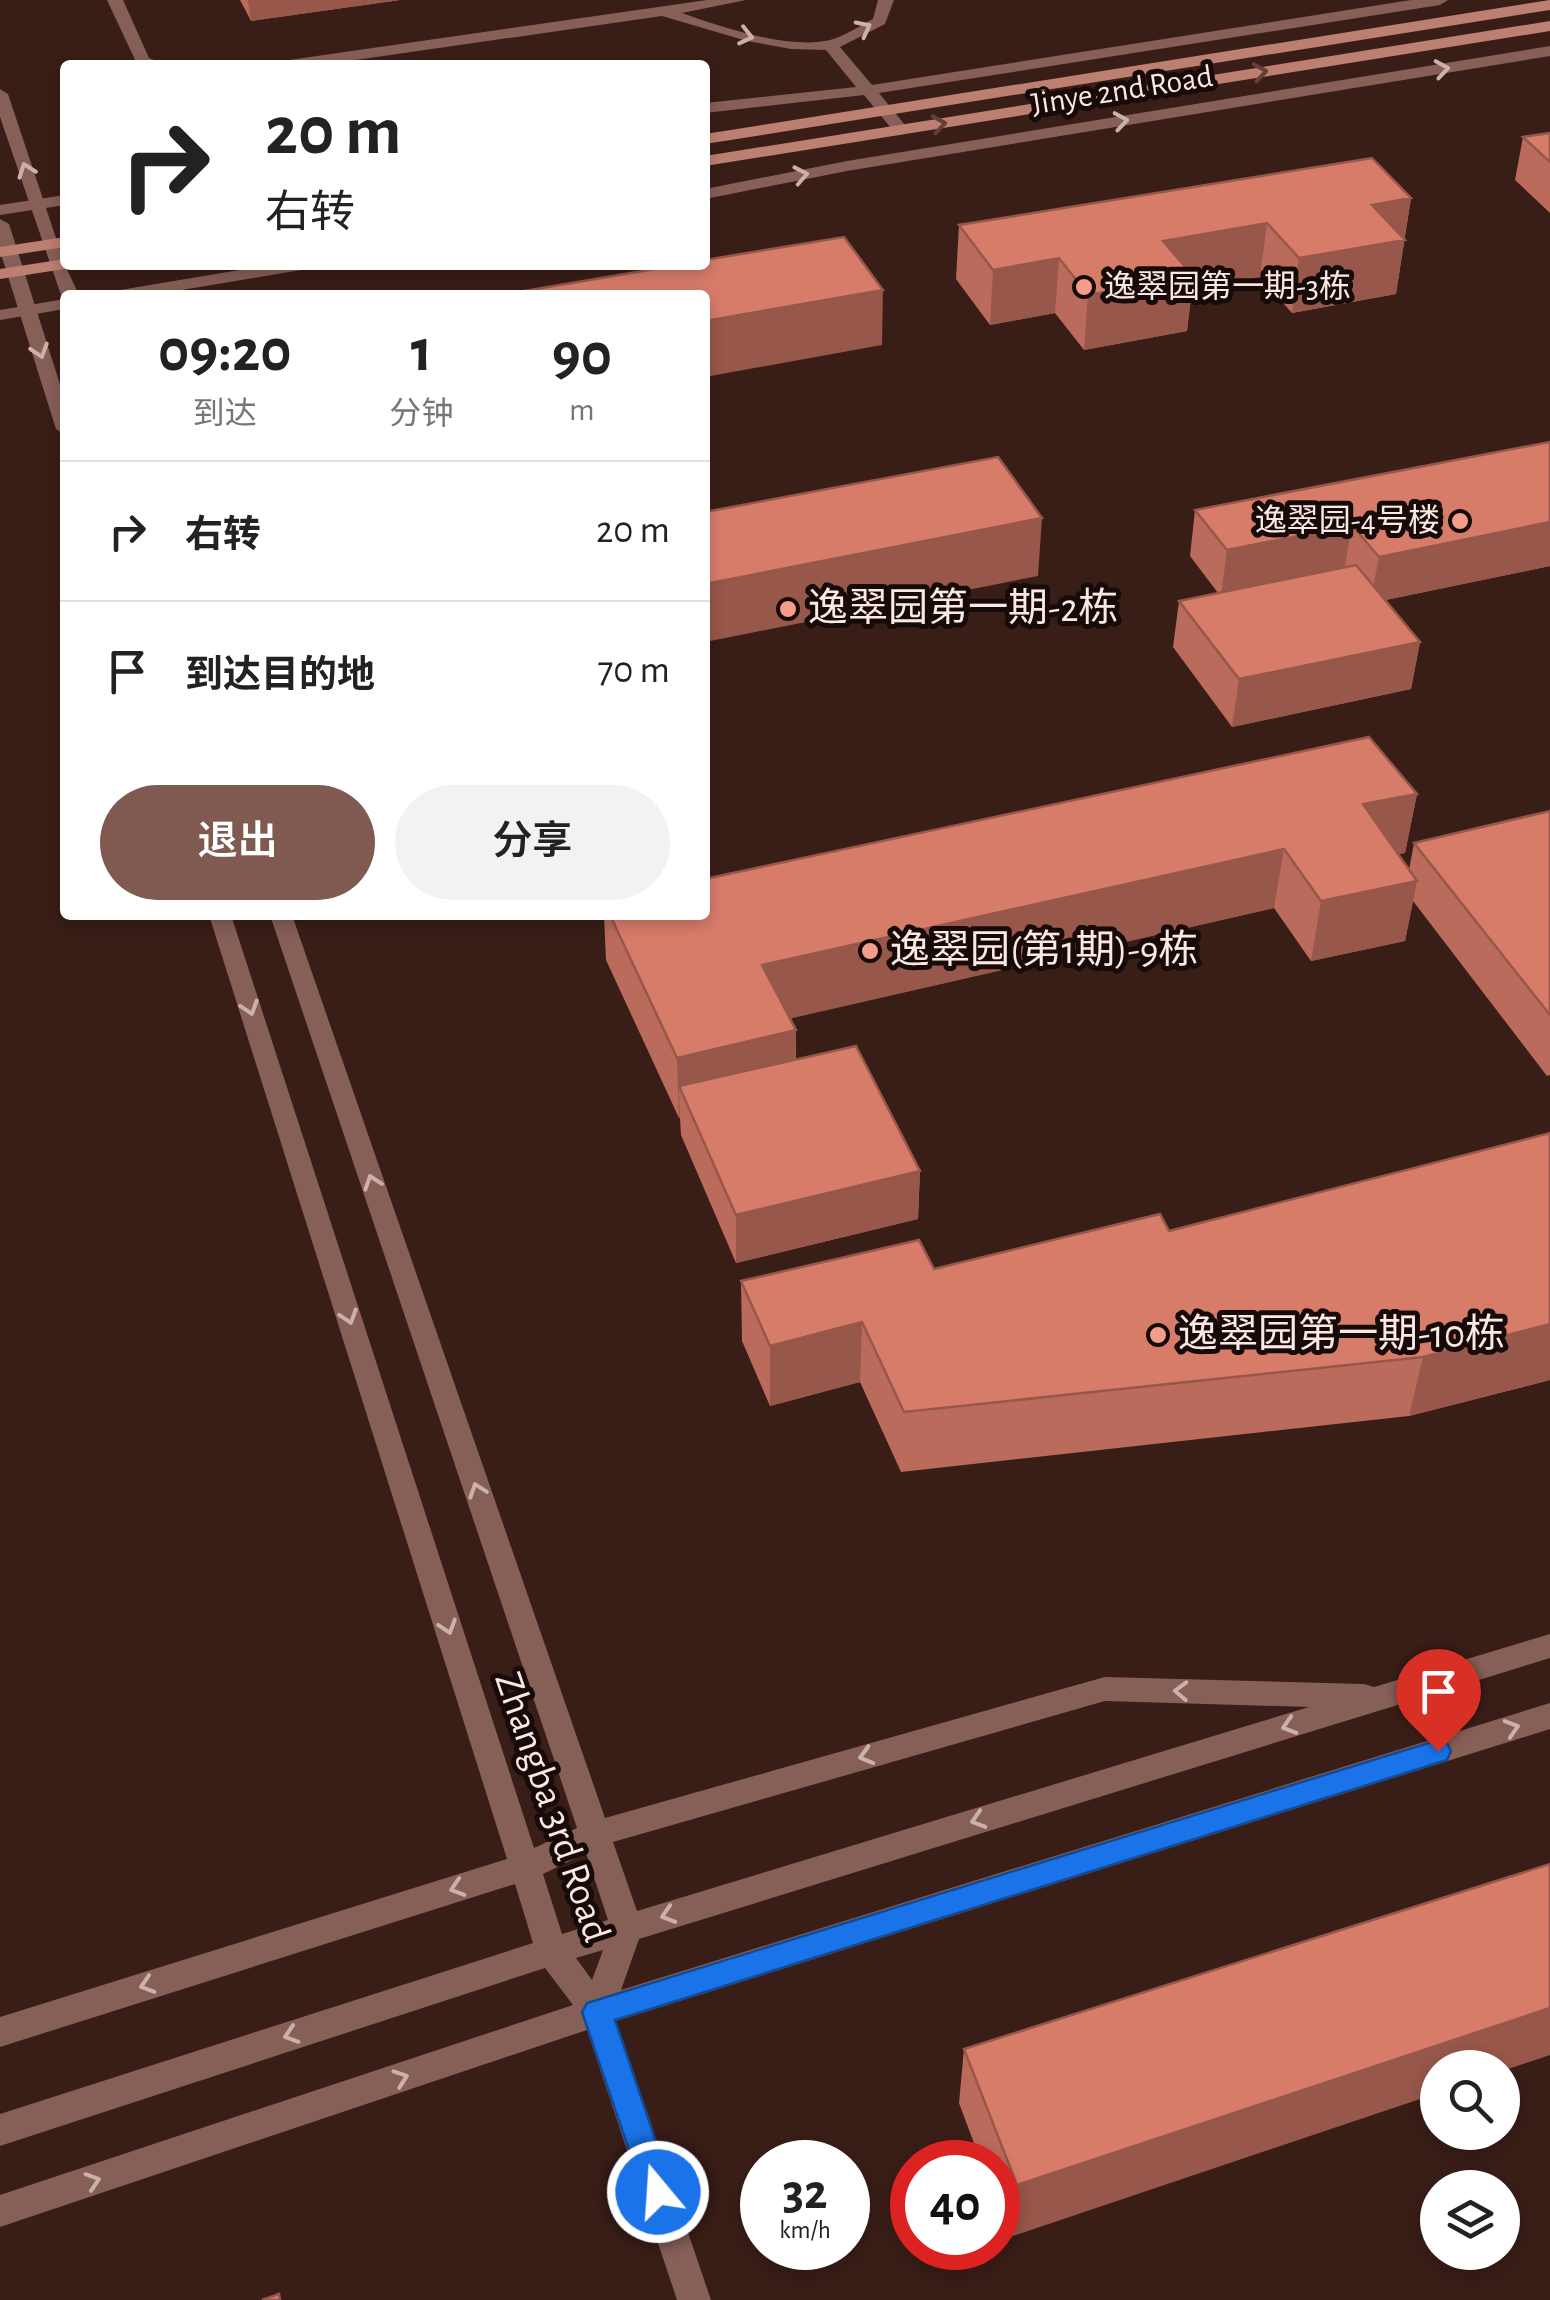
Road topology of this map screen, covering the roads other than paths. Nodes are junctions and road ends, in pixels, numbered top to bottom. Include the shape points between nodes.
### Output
1 (115, 0) edge
2 (738, 0) edge
3 (886, 0) edge
4 (1440, 0) edge
5 (1550, 5) edge
6 (665, 11) junction
7 (1550, 26) edge
8 (830, 45) junction
9 (1550, 51) edge
10 (143, 60) edge
11 (324, 60) edge
12 (868, 90) junction
13 (0, 94) edge
14 (710, 107) edge
15 (886, 111) junction
16 (901, 130) junction
17 (710, 139) edge
18 (710, 160) edge
19 (710, 193) edge
20 (60, 201) edge
21 (39, 204) junction
22 (0, 210) edge
23 (0, 224) edge
24 (59, 242) edge
25 (4, 252) edge
26 (60, 264) edge
27 (270, 270) edge
28 (8, 273) edge
29 (150, 290) edge
30 (60, 305) edge
31 (27, 310) junction
32 (0, 315) edge
33 (60, 412) edge
34 (222, 920) edge
35 (283, 920) edge
36 (1550, 1646) edge
37 (1384, 1697) junction
38 (1550, 1716) edge
39 (595, 1834) junction
40 (525, 1867) junction
41 (627, 1928) junction
42 (552, 1950) junction
43 (597, 2012) junction
44 (0, 2032) edge
45 (0, 2130) edge
46 (0, 2212) edge
47 (694, 2300) edge

1 - 10 street
2 - 6 street
8 -> 3 street via 880,21
4 - 12 street, Jinye 2nd Road
5 - 15 main road, Jinye 2nd Road
6 -> 8 street via 762,40
6 - 11 street
16 -> 7 main road, Jinye 2nd Road
8 - 12 street
19 -> 9 street, Jinye 2nd Road
12 - 14 street, Jinye 2nd Road
12 - 15 street
21 -> 13 street
15 - 16 street
15 - 17 main road, Jinye 2nd Road
16 - 18 main road, Jinye 2nd Road
20 - 21 street
21 - 22 street
21 - 24 street
23 - 25 street
24 - 25 main road
25 - 28 street
26 - 28 main road
27 - 29 street
28 - 31 street
30 - 31 street
31 - 32 street
31 -> 33 street
34 -> 40 street, Zhangba 3rd Road
39 -> 35 street, Zhangba 3rd Road
36 - 37 street
37 -> 39 street via 1105,1689
37 -> 41 street
43 -> 38 street
39 - 40 street
39 - 41 street, Zhangba 3rd Road
40 - 42 street, Zhangba 3rd Road
40 -> 44 street
41 - 42 street
41 - 43 street, Zhangba 3rd Road
42 - 43 street, Zhangba 3rd Road
42 -> 45 street
46 -> 43 street
43 - 47 street

